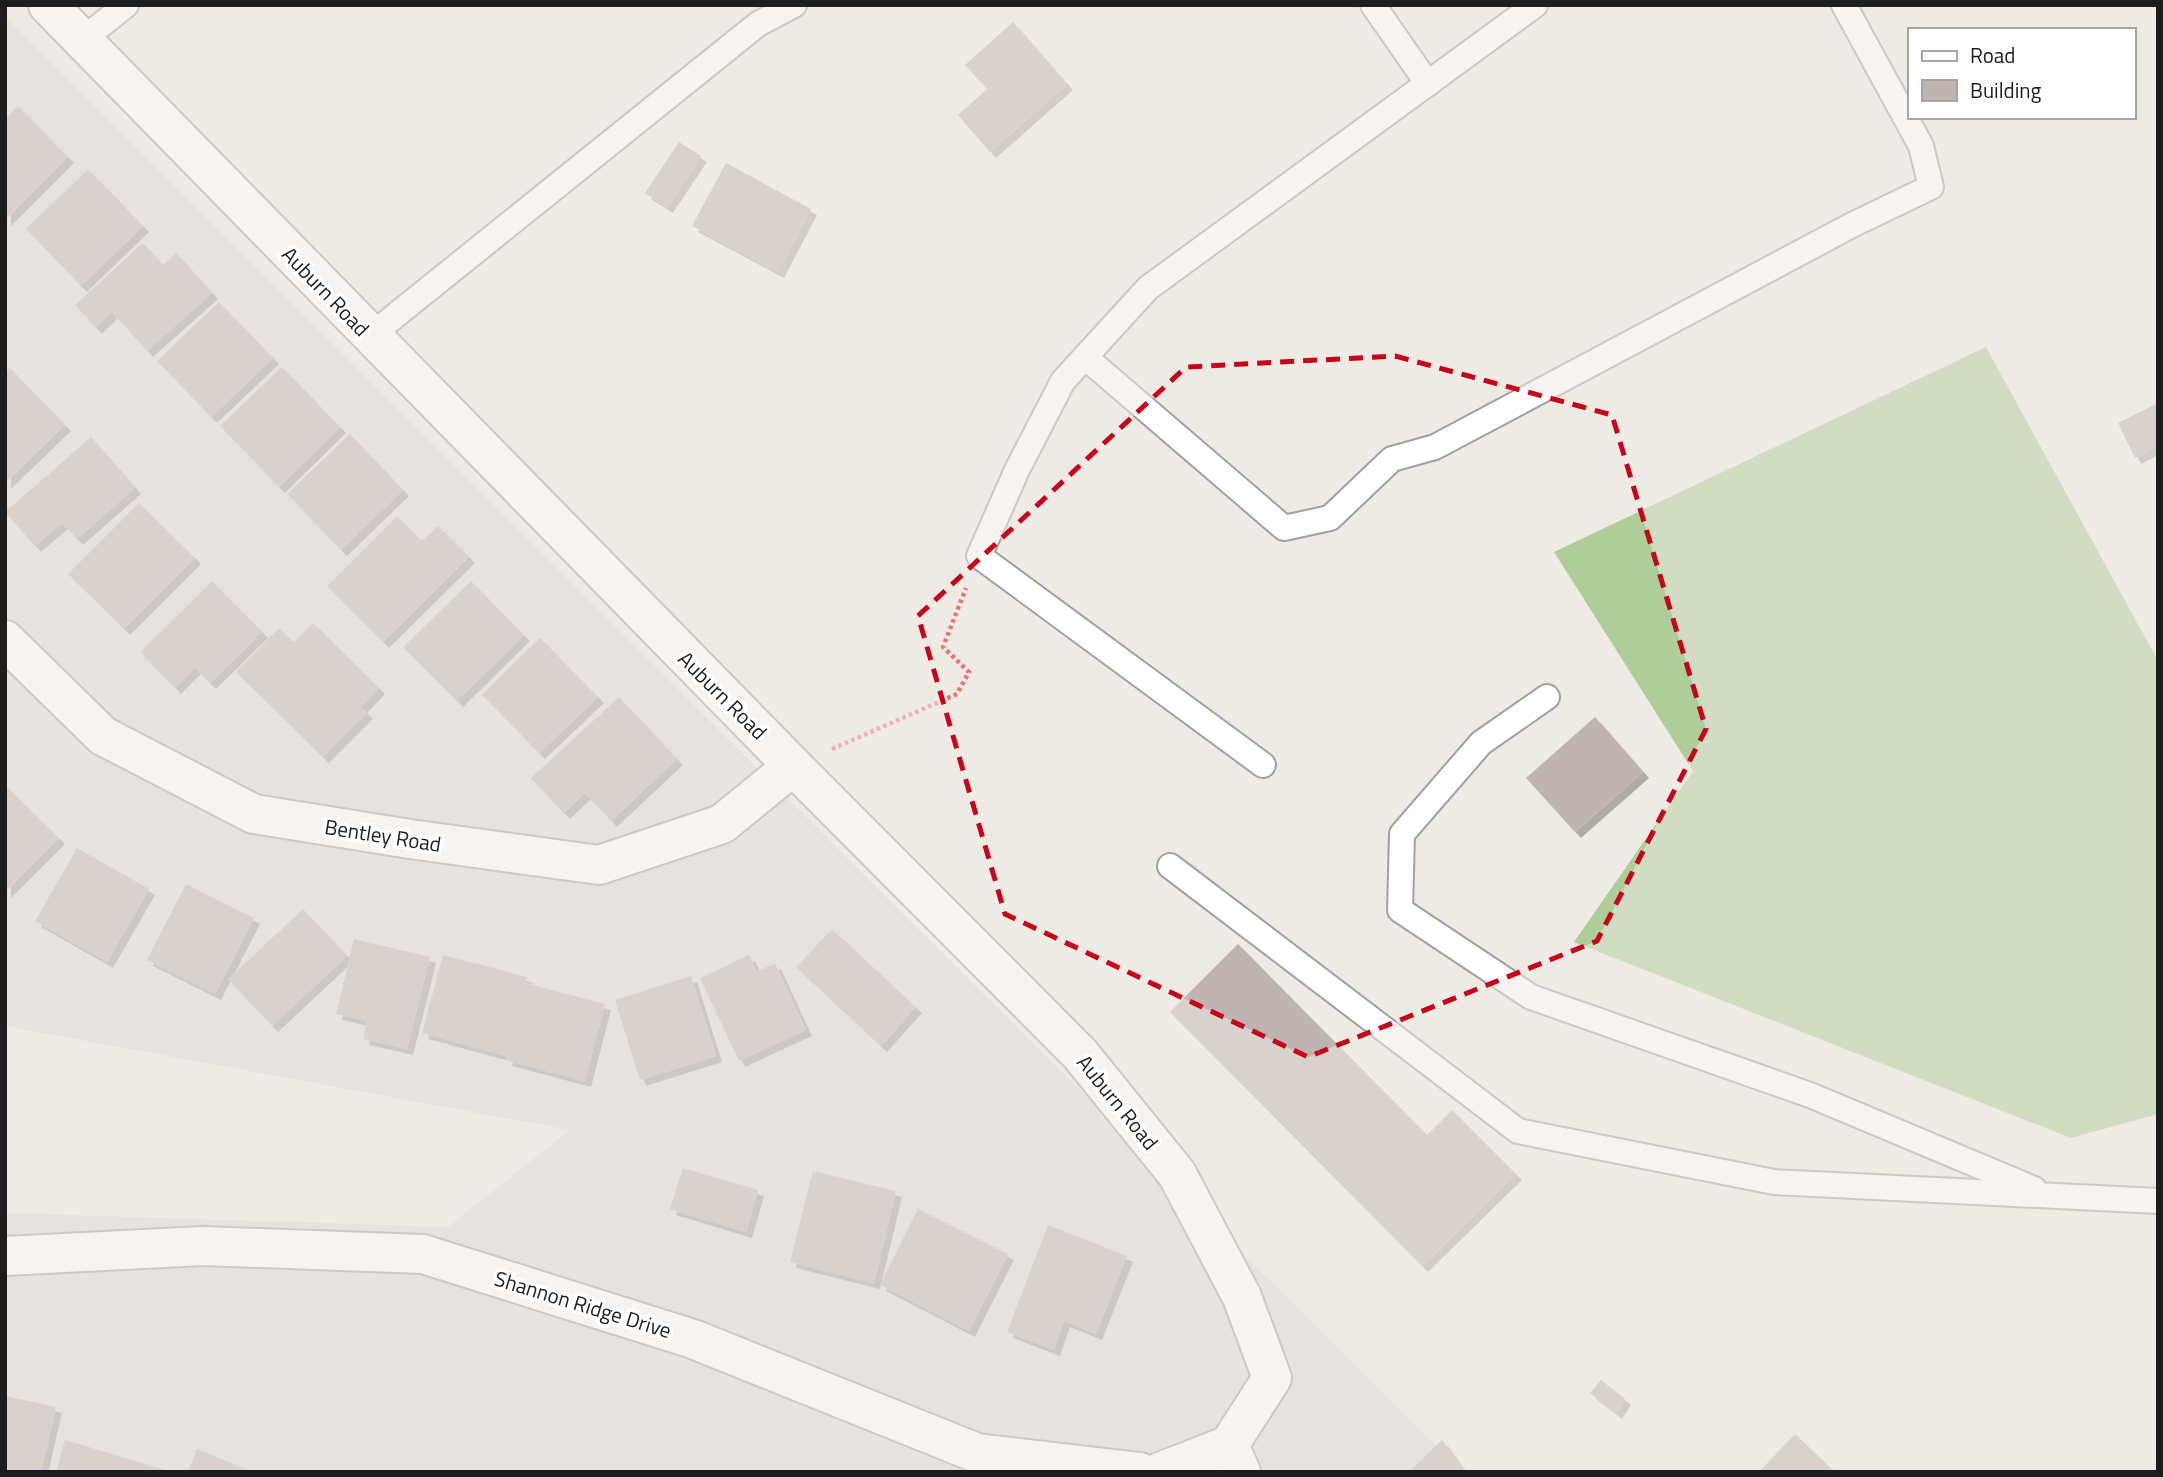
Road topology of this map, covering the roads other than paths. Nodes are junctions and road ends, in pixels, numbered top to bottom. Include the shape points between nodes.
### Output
1 (48, 5) edge
2 (126, 5) edge
3 (794, 5) edge
4 (1373, 5) edge
5 (1535, 5) edge
6 (1843, 5) edge
7 (82, 40) junction
8 (1428, 84) junction
9 (370, 336) junction
10 (1085, 356) junction
11 (5, 639) edge
12 (1547, 697) dead end
13 (1263, 765) dead end
14 (793, 766) junction
15 (1170, 866) dead end
16 (2051, 1196) junction
17 (2158, 1201) edge
18 (5, 1255) edge
19 (1235, 1459) edge
20 (1140, 1472) edge
21 (1160, 1472) edge

1 - 7 street, Auburn Road
2 - 7 lane
3 - 9 lane via 758,24
4 - 8 lane
5 - 8 lane
6 - 10 lane via 1921,146 1931,187 1435,447 1392,459 1331,518 1284,528
7 - 9 street, Auburn Road
8 - 10 lane via 1148,288
9 - 14 street, Auburn Road
10 - 13 lane via 1063,381 979,556
11 - 14 street, Bentley Road via 114,742 254,814 371,833 600,865 722,824
12 - 16 lane via 1481,743 1402,834 1400,910 1531,997 1810,1094
14 - 19 street, Auburn Road via 1080,1054 1177,1174 1242,1297 1272,1378
15 - 16 lane via 1518,1131 1774,1182
16 - 17 lane
18 - 20 street, Shannon Ridge Drive via 203,1246 424,1254 693,1339 977,1453
19 - 21 street

